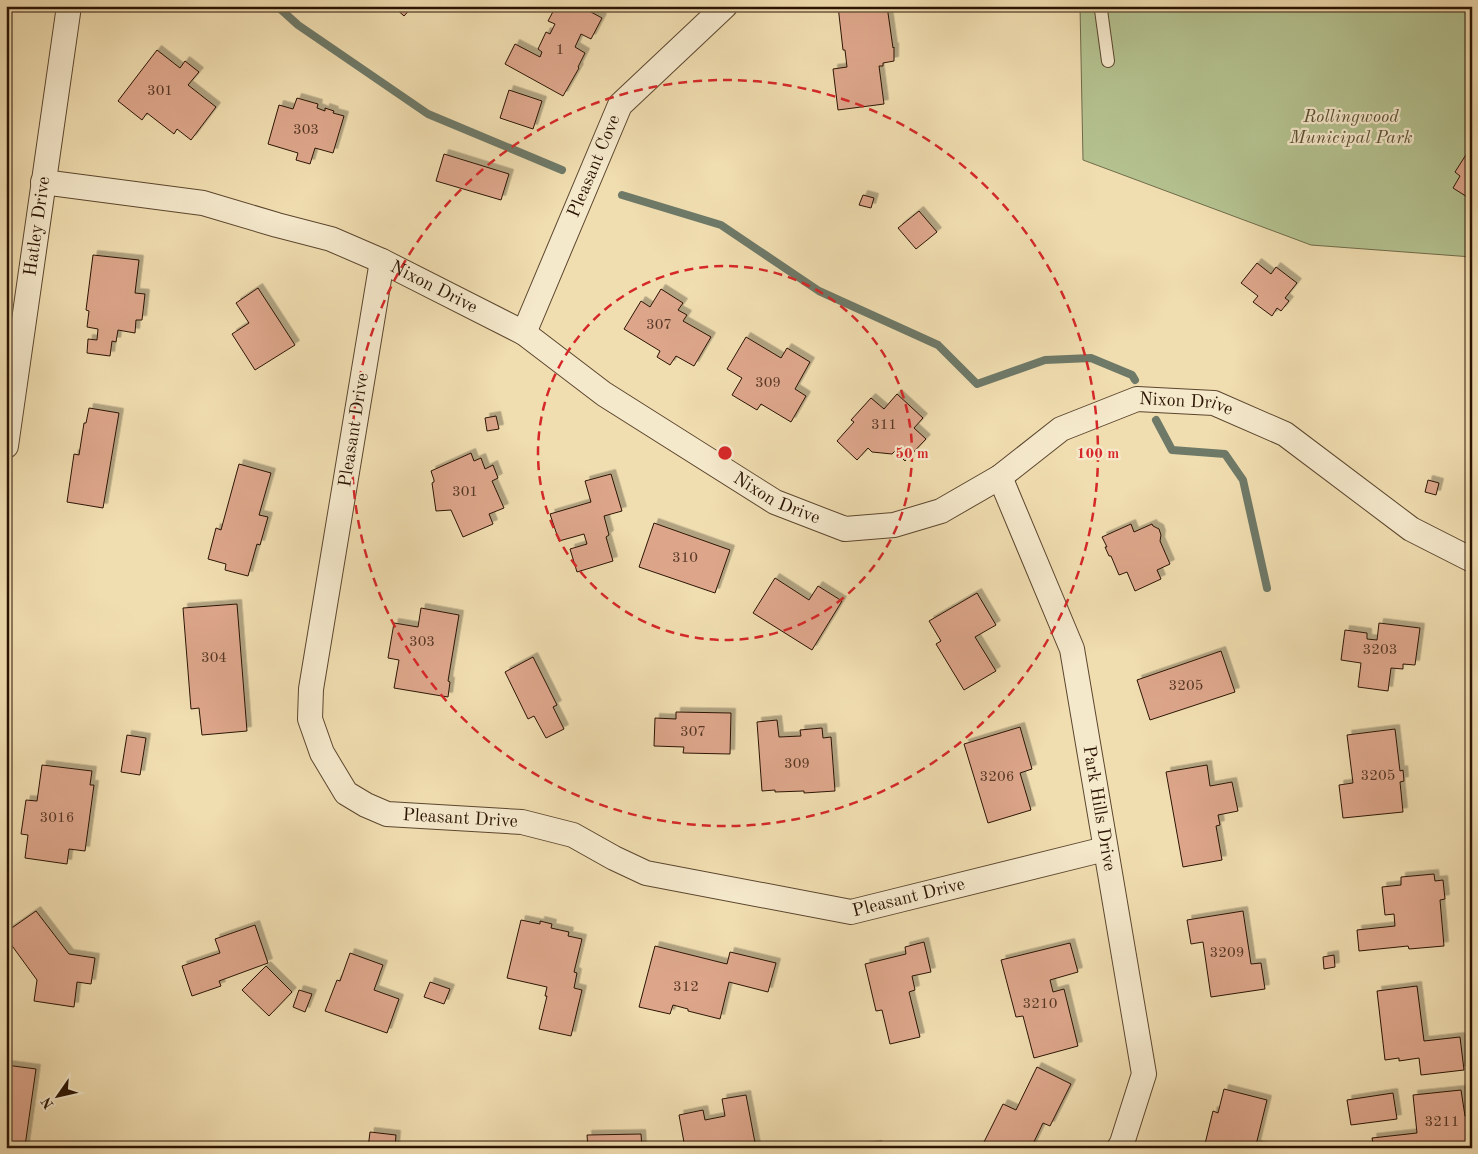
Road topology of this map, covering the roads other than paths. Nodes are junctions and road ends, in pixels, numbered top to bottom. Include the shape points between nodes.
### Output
1 (69, 6) edge
2 (726, 6) edge
3 (1102, 6) edge
4 (1108, 61) dead end
5 (44, 182) junction
6 (382, 261) junction
7 (524, 333) junction
8 (6, 446) edge
9 (1000, 478) junction
10 (1472, 560) edge
11 (1105, 849) junction
12 (1119, 1148) edge

1 - 5 street, Hatley Drive
2 - 7 street, Pleasant Cove via 620,105
3 - 4 lane
5 - 6 street, Nixon Drive via 203,203 331,239
5 - 8 street, Hatley Drive
6 - 7 street, Nixon Drive
6 - 11 street, Pleasant Drive via 311,689 310,719 322,753 346,793 387,814 522,822 573,835 646,873 851,912
7 - 9 street, Nixon Drive via 604,394 775,502 845,529 894,525 941,510
9 - 10 street, Nixon Drive via 1062,429 1137,399 1214,403 1286,434 1410,529
9 - 11 street, Park Hills Drive via 1072,649
11 - 12 street, Park Hills Drive via 1144,1074

